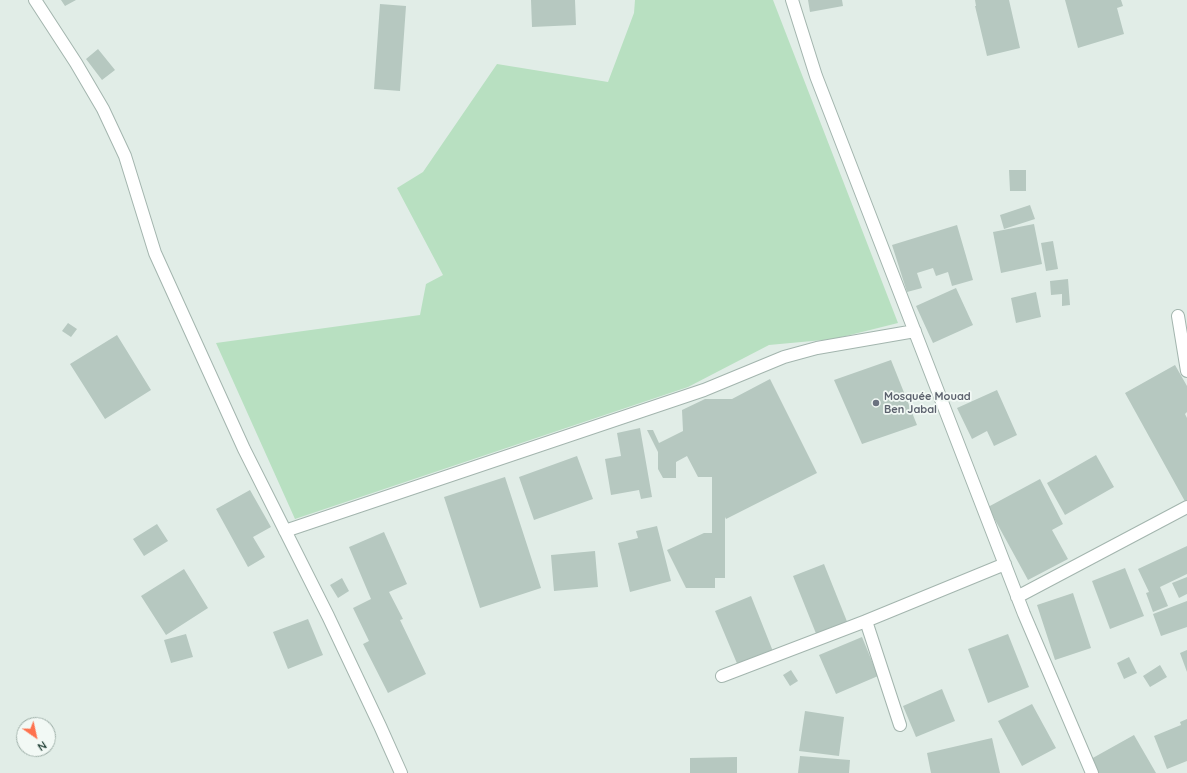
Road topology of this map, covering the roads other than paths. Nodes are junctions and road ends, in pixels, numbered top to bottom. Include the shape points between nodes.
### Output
1 (35, 0) edge
2 (792, 0) edge
3 (1178, 316) dead end
4 (915, 331) junction
5 (1187, 371) edge
6 (1187, 507) edge
7 (285, 531) junction
8 (1005, 564) junction
9 (1018, 597) junction
10 (866, 621) junction
11 (722, 676) dead end
12 (900, 725) dead end
13 (401, 773) edge
14 (1092, 773) edge

1 - 7 street via 76,63 125,156 155,253
2 - 4 street via 816,76
3 - 5 street
4 - 7 street via 817,348 784,357 704,390
4 - 8 street
6 - 9 street
7 - 13 street via 335,630
8 - 9 street
8 - 10 street
9 - 14 street
10 - 11 street
10 - 12 street

